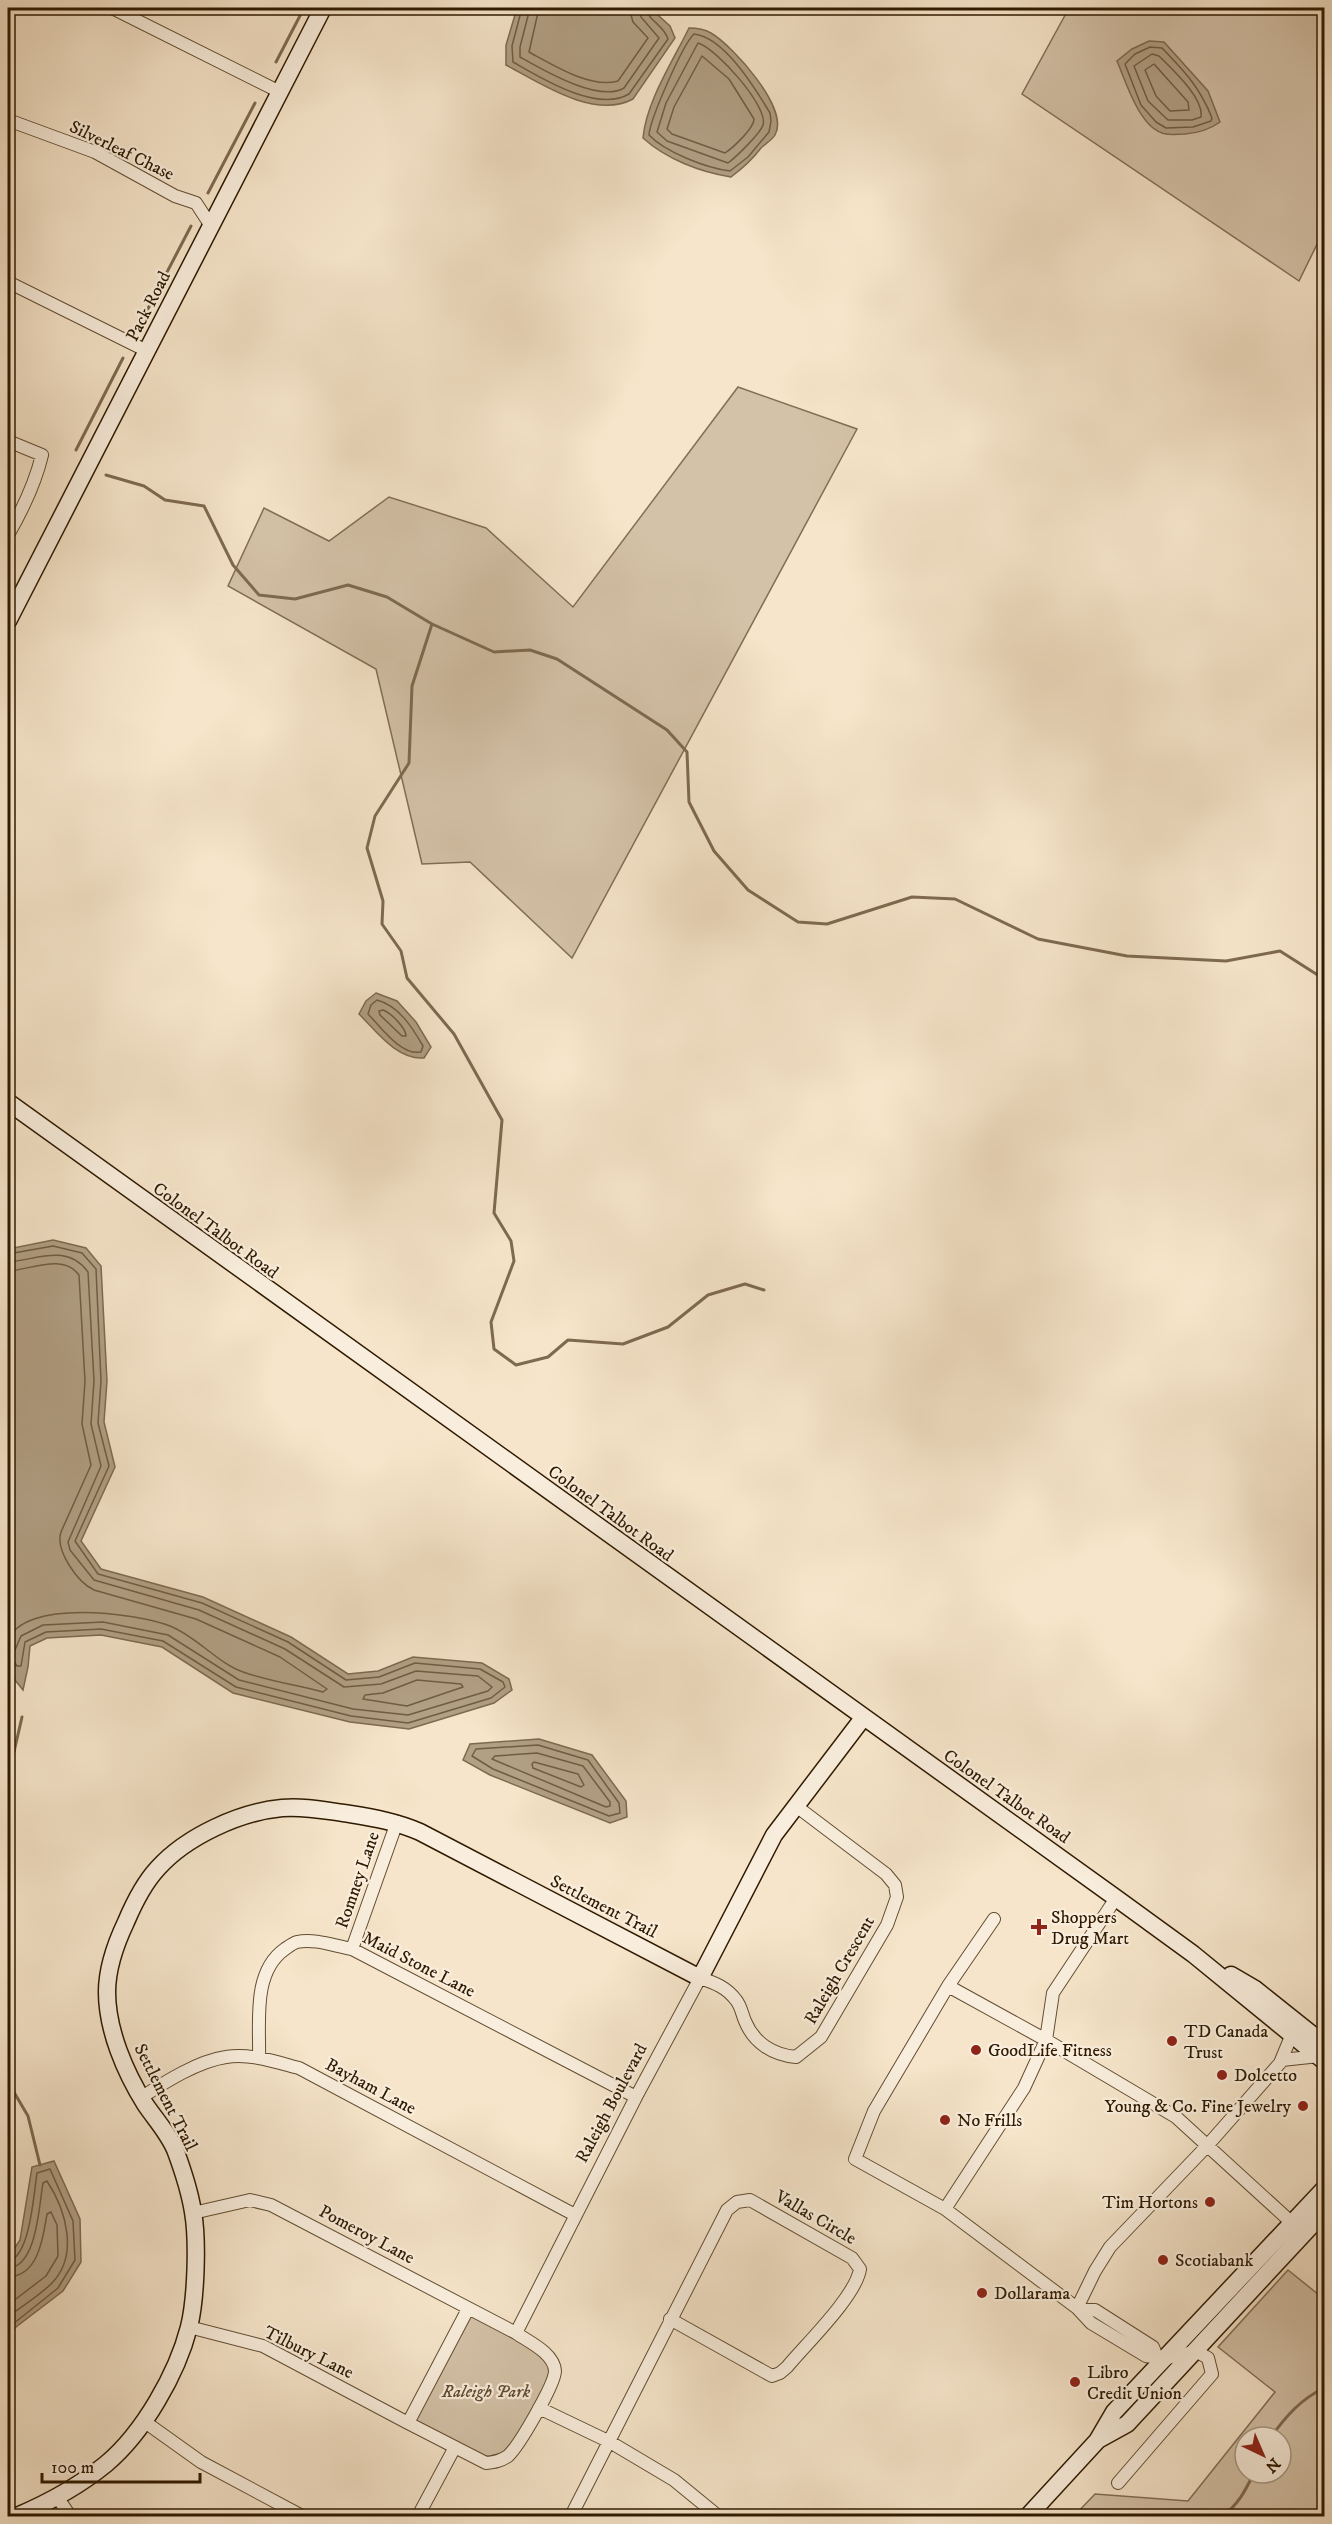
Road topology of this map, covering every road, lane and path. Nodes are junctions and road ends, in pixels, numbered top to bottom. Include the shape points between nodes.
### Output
1 (112, 8) edge
2 (323, 8) edge
3 (280, 92) junction
4 (8, 120) edge
5 (211, 226) junction
6 (8, 282) edge
7 (147, 351) junction
8 (8, 441) edge
9 (8, 535) edge
10 (8, 621) edge
11 (8, 1102) edge
12 (863, 1718) junction
13 (796, 1806) junction
14 (397, 1822) junction
15 (1116, 1898) junction
16 (994, 1919) dead end
17 (352, 1949) junction
18 (1193, 1954) junction
19 (700, 1978) junction
20 (948, 1986) junction
21 (1292, 2034) junction
22 (1046, 2040) junction
23 (1323, 2053) edge
24 (259, 2058) junction
25 (1282, 2060) junction
26 (142, 2097) junction
27 (636, 2097) junction
28 (1207, 2146) junction
29 (1324, 2189) edge
30 (945, 2209) junction
31 (1324, 2212) edge
32 (193, 2213) junction
33 (575, 2215) junction
34 (1291, 2222) junction
35 (468, 2309) junction
36 (1079, 2309) junction
37 (670, 2319) junction
38 (189, 2327) junction
39 (516, 2332) junction
40 (1196, 2351) junction
41 (1161, 2358) junction
42 (538, 2408) junction
43 (145, 2422) junction
44 (408, 2423) junction
45 (1097, 2441) junction
46 (610, 2442) junction
47 (455, 2447) junction
48 (1118, 2483) dead end
49 (58, 2498) junction
50 (17, 2517) edge
51 (70, 2517) edge
52 (302, 2517) edge
53 (418, 2517) edge
54 (571, 2517) edge
55 (718, 2517) edge
56 (1028, 2517) edge

1 - 3 street
2 - 3 main road, Pack Road
3 - 5 main road, Pack Road
4 - 5 street, Silverleaf Chase via 95,152 175,196 196,203
5 - 7 main road, Pack Road
6 - 7 street
7 - 10 main road, Pack Road
8 - 9 street via 42,455 22,511
11 - 12 main road, Colonel Talbot Road
12 - 13 main road, Raleigh Boulevard
12 - 15 main road, Colonel Talbot Road
13 - 19 main road, Raleigh Boulevard via 774,1835
13 - 19 street, Raleigh Crescent via 895,1885 897,1897 887,1925 821,2037 796,2057 765,2047 746,2024 730,1993 719,1984
14 - 17 street, Romney Lane
14 - 19 main road, Settlement Trail
14 - 26 main road, Settlement Trail via 311,1808 282,1808 233,1818 182,1848 158,1868 135,1901 113,1952 107,1992 113,2031 126,2069
15 - 18 main road, Colonel Talbot Road
15 - 22 street via 1053,1993
16 - 20 street
17 - 24 street, Maid Stone Lane via 295,1942 275,1956 260,1993
17 - 27 street, Maid Stone Lane
18 - 21 main road, Colonel Talbot Road
18 - 23 main road, Colonel Talbot Road via 1255,1989
19 - 27 street, Raleigh Boulevard
20 - 22 street
20 - 30 street via 874,2111 855,2159
21 - 23 main road, Colonel Talbot Road
21 - 25 street
22 - 28 street via 1176,2117
22 - 30 street via 1024,2088
23 - 25 street
24 - 26 street, Bayham Lane via 226,2057 179,2074
24 - 33 street, Bayham Lane via 299,2068
25 - 28 street
26 - 32 main road, Settlement Trail via 176,2149
27 - 33 street, Raleigh Boulevard
28 - 34 street
28 - 36 street via 1110,2247
29 - 34 main road
30 - 36 street
31 - 40 main road
32 - 35 street, Pomeroy Lane via 250,2200 271,2205
32 - 38 main road, Settlement Trail via 195,2256
33 - 39 street, Raleigh Boulevard
34 - 41 main road
35 - 39 street, Pomeroy Lane
35 - 44 street
36 - 41 street via 1095,2310 1153,2347
37 - 37 street, Vallas Circle via 727,2210 737,2202 750,2200 852,2258 860,2269 858,2280 845,2299 787,2367 771,2376
37 - 46 street, Vallas Circle
38 - 43 main road, Settlement Trail via 168,2382
38 - 44 street, Tilbury Lane via 263,2346
39 - 42 street via 548,2355 555,2369 553,2382
40 - 41 street
40 - 45 main road via 1127,2424
40 - 48 street via 1208,2358 1212,2374
41 - 45 main road via 1114,2412
42 - 46 street
42 - 47 street via 516,2447 499,2461 486,2463
43 - 49 main road, Settlement Trail via 108,2462
43 - 52 street via 201,2462
44 - 47 street
45 - 56 main road
46 - 54 street, Vallas Circle
46 - 55 street via 674,2481
47 - 53 street
49 - 50 main road, Settlement Trail
49 - 51 street

